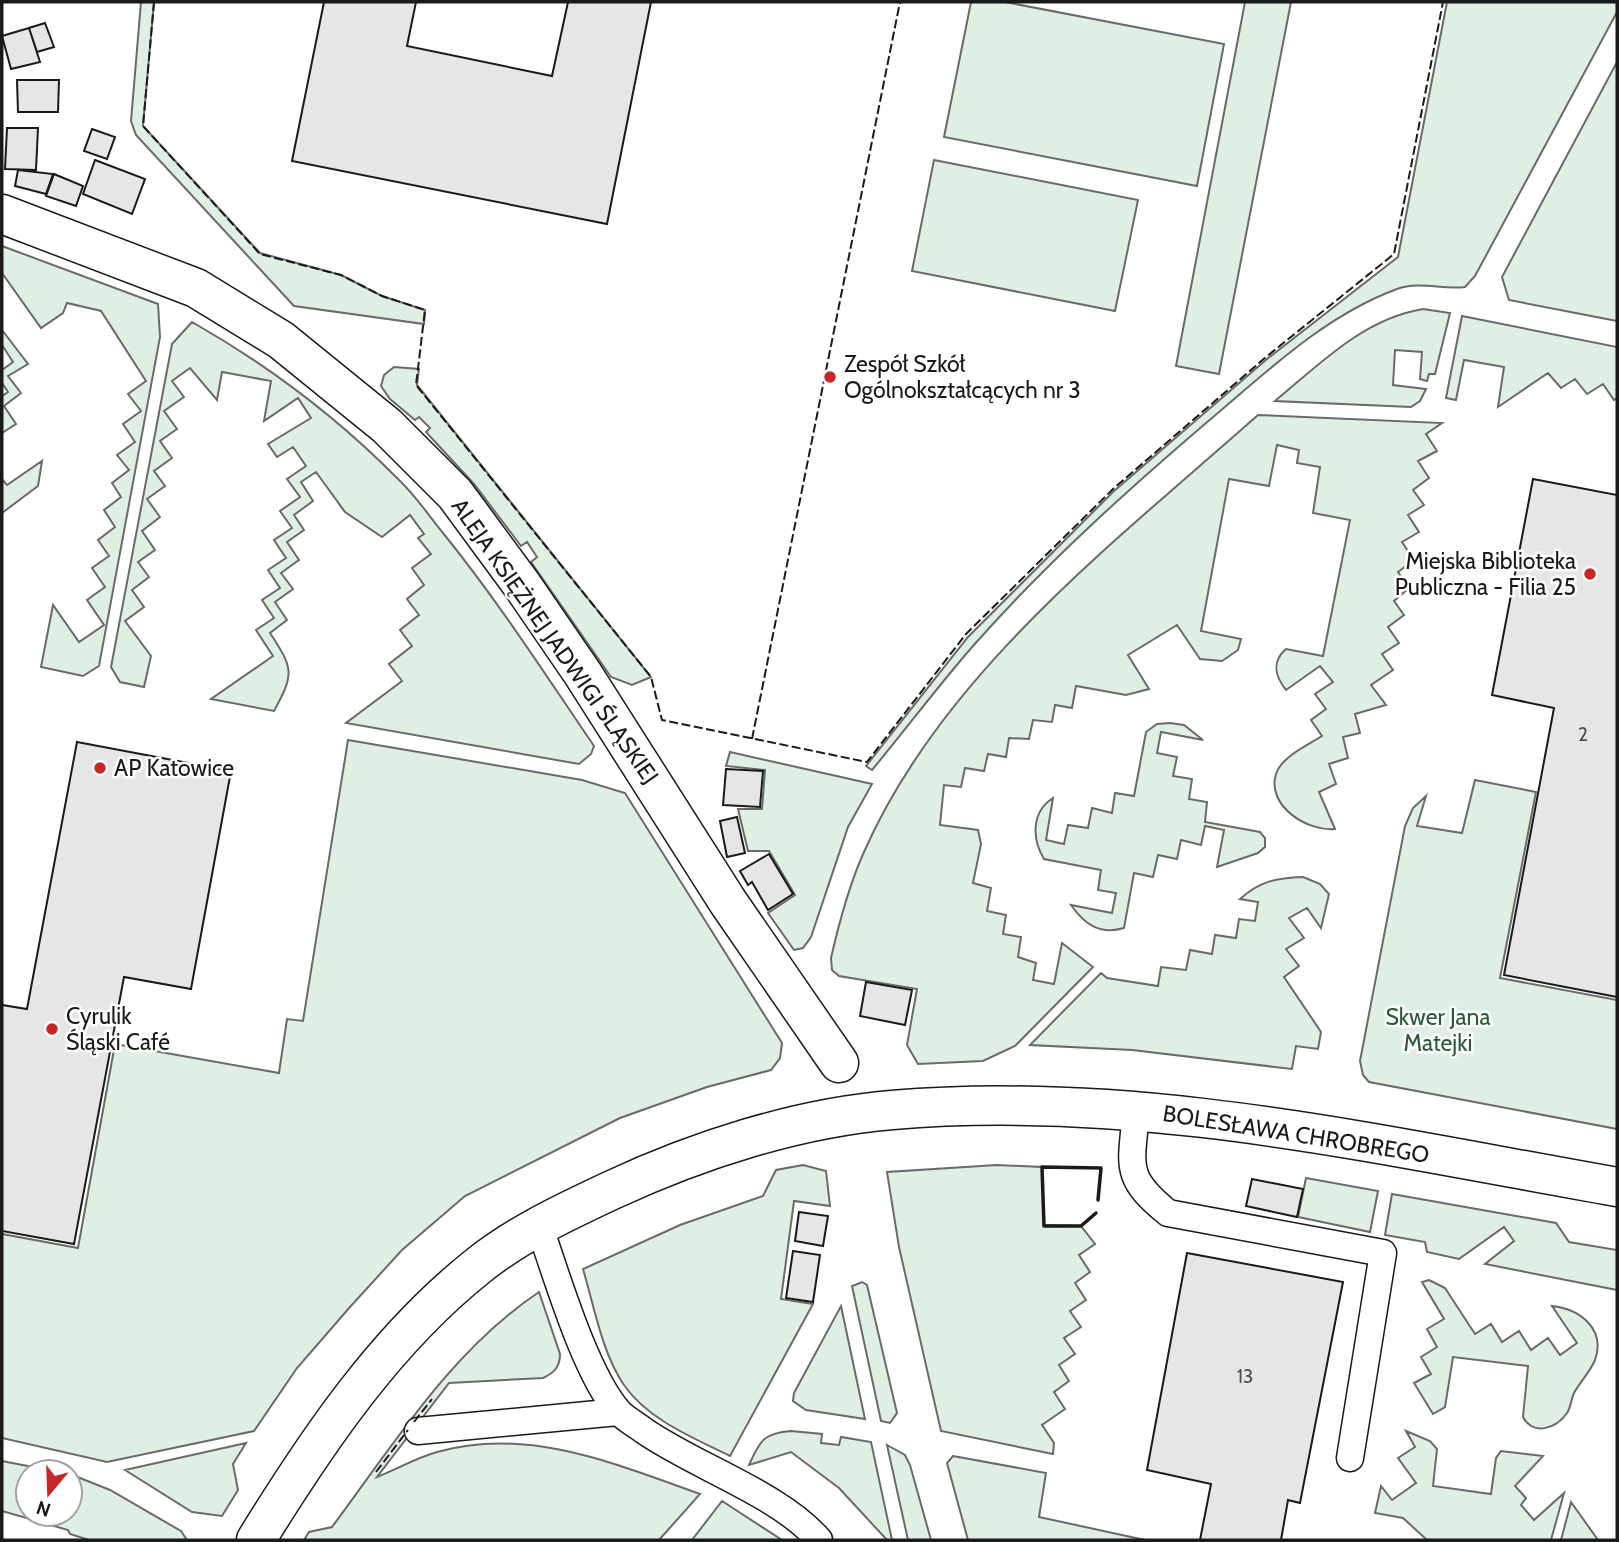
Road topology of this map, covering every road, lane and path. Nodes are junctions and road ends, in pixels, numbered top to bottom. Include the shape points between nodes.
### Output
1 (2, 214) edge
2 (839, 1063) dead end
3 (1136, 1111) junction
4 (1617, 1187) edge
5 (539, 1225) junction
6 (618, 1412) junction
7 (418, 1431) dead end
8 (1350, 1458) dead end
9 (256, 1540) edge
10 (818, 1540) edge

1 - 2 street, ALEJA KSIĘŻNEJ JADWIGI ŚLĄSKIEJ via 196,288 281,340 346,391 455,494 583,674 728,902
3 - 4 street, BOLESŁAWA CHROBREGO via 1251,1122
3 - 5 street, BOLESŁAWA CHROBREGO via 1012,1106 849,1115 738,1142 657,1169
3 - 8 lane via 1133,1173 1143,1192 1168,1213 1382,1253
5 - 6 lane via 594,1374
5 - 9 street, BOLESŁAWA CHROBREGO via 481,1264 408,1333 340,1413
6 - 7 lane
6 - 10 lane via 806,1526

